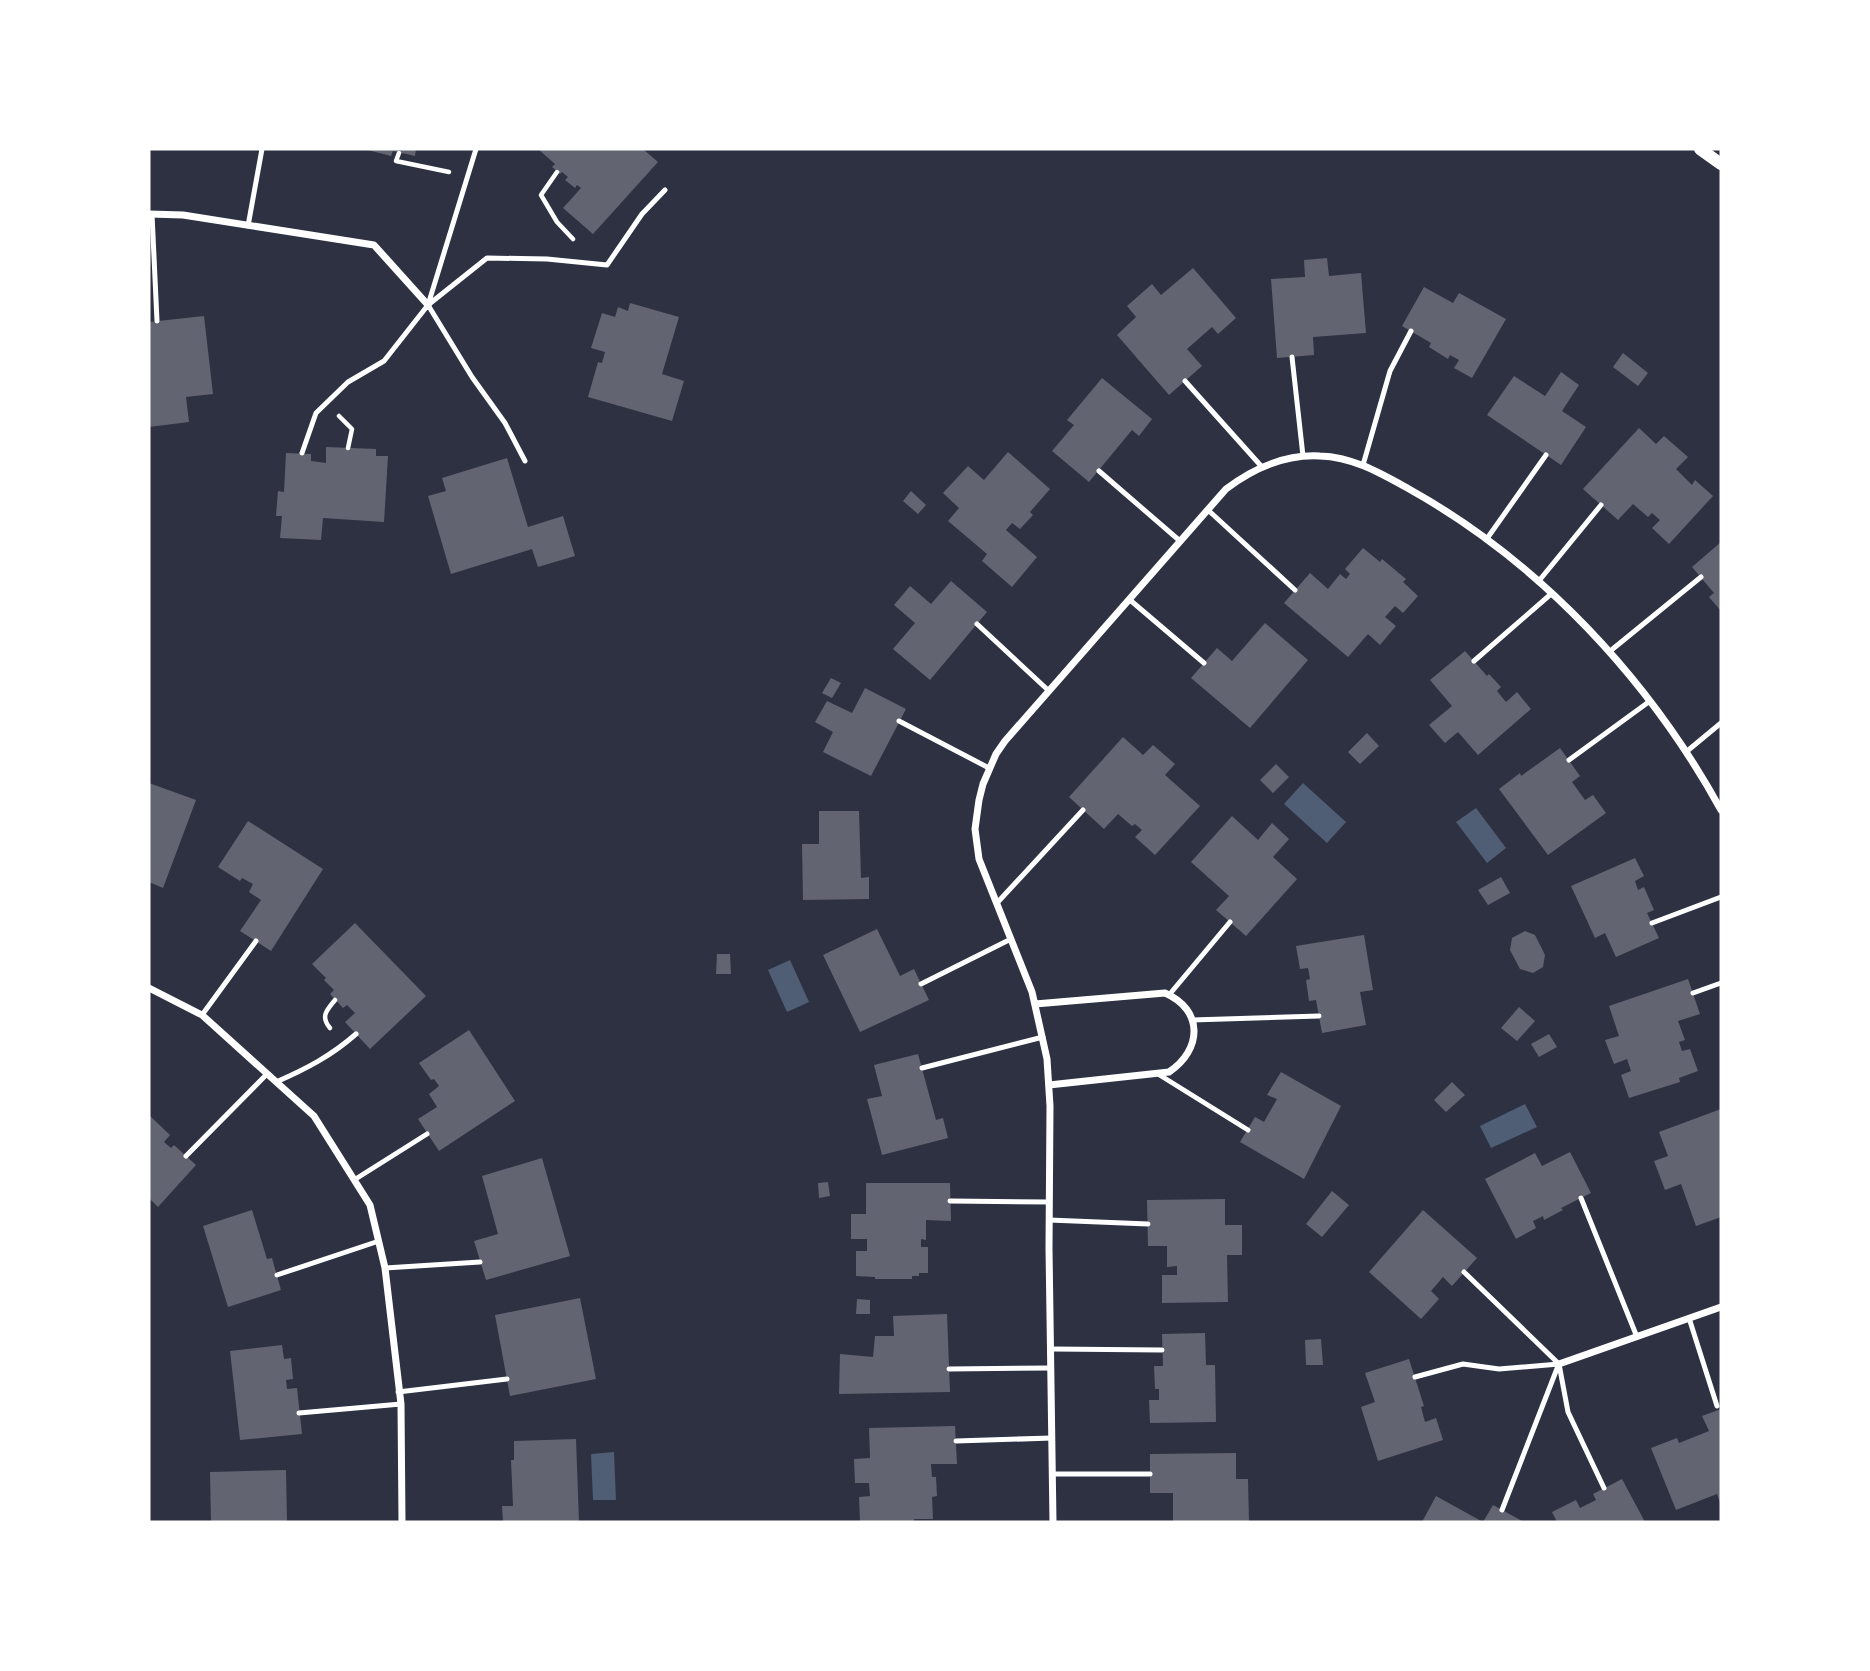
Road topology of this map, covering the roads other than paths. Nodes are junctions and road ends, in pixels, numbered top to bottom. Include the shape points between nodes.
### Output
1 (262, 149) edge
2 (476, 149) edge
3 (1700, 149) edge
4 (1721, 164) edge
5 (665, 190) dead end
6 (150, 214) edge
7 (248, 226) junction
8 (428, 305) junction
9 (158, 321) dead end
10 (1411, 331) dead end
11 (1292, 357) dead end
12 (1185, 381) dead end
13 (302, 453) dead end
14 (1546, 455) dead end
15 (1303, 456) junction
16 (525, 461) dead end
17 (1363, 465) junction
18 (1262, 467) junction
19 (1099, 471) dead end
20 (1601, 505) dead end
21 (1208, 510) junction
22 (1486, 540) junction
23 (1180, 541) junction
24 (1701, 577) dead end
25 (1538, 582) junction
26 (1296, 590) dead end
27 (1551, 594) junction
28 (1130, 600) junction
29 (977, 624) dead end
30 (1609, 652) junction
31 (1474, 661) dead end
32 (1204, 663) dead end
33 (1049, 691) junction
34 (1650, 701) junction
35 (899, 721) dead end
36 (1721, 723) edge
37 (1686, 752) junction
38 (1569, 760) dead end
39 (989, 768) junction
40 (1083, 810) dead end
41 (1721, 810) edge
42 (1721, 897) edge
43 (997, 903) junction
44 (1230, 922) dead end
45 (1652, 923) dead end
46 (1011, 939) junction
47 (256, 941) dead end
48 (921, 984) dead end
49 (1721, 984) edge
50 (149, 988) edge
51 (1693, 993) dead end
52 (1169, 995) junction
53 (1035, 1004) junction
54 (202, 1015) junction
55 (1319, 1016) dead end
56 (1192, 1020) junction
57 (356, 1034) dead end
58 (1043, 1037) junction
59 (922, 1068) dead end
60 (267, 1074) junction
61 (1157, 1074) junction
62 (276, 1082) junction
63 (1049, 1085) junction
64 (1248, 1130) dead end
65 (427, 1134) dead end
66 (186, 1156) dead end
67 (354, 1180) junction
68 (1581, 1198) dead end
69 (950, 1201) dead end
70 (1049, 1202) junction
71 (1049, 1220) junction
72 (1148, 1224) dead end
73 (379, 1241) junction
74 (480, 1262) dead end
75 (385, 1268) junction
76 (1464, 1272) dead end
77 (277, 1275) dead end
78 (1721, 1307) edge
79 (1689, 1318) junction
80 (1637, 1337) junction
81 (1051, 1349) junction
82 (1162, 1350) dead end
83 (1559, 1364) junction
84 (1051, 1368) junction
85 (949, 1369) dead end
86 (1415, 1377) dead end
87 (507, 1379) dead end
88 (398, 1392) junction
89 (401, 1405) junction
90 (1717, 1406) dead end
91 (299, 1412) dead end
92 (1052, 1438) junction
93 (956, 1441) dead end
94 (1053, 1474) junction
95 (1150, 1474) dead end
96 (1604, 1488) dead end
97 (1503, 1510) dead end
98 (402, 1522) edge
99 (1053, 1522) edge

1 - 7 lane
2 - 8 lane
3 - 4 street
5 - 8 lane via 642,214 607,265 487,258
6 - 7 street
6 - 9 lane
7 - 8 street via 374,245
8 - 13 lane via 384,361 348,382 316,413
8 - 16 lane
10 - 17 lane via 1390,371
11 - 15 lane
12 - 18 lane
14 - 22 lane
15 - 17 street via 1334,457
15 - 18 street
17 - 22 street via 1421,496
18 - 21 street via 1226,489
19 - 23 lane
20 - 25 lane
21 - 23 street
21 - 26 lane
22 - 25 street
23 - 28 street
24 - 30 lane
25 - 27 street
27 - 30 street
27 - 31 lane
28 - 32 lane
28 - 33 street
29 - 33 lane
30 - 34 street
33 - 39 street via 1005,741
34 - 37 street
34 - 38 lane
35 - 39 lane
36 - 37 lane
37 - 41 street
39 - 43 street via 975,829 979,859
40 - 43 lane
42 - 45 lane
43 - 46 street
44 - 52 lane
46 - 48 lane
46 - 53 street
47 - 54 lane
49 - 51 lane
50 - 54 street
52 - 53 street via 1158,992
52 - 56 street via 1182,1003
53 - 58 street
54 - 60 street
55 - 56 lane
56 - 61 street via 1194,1040 1186,1058 1169,1072
57 - 62 lane via 317,1064
58 - 59 lane
58 - 63 street
60 - 62 street
60 - 66 lane
61 - 63 street
61 - 64 lane
62 - 67 street via 314,1116
63 - 70 street
65 - 67 lane
67 - 73 street via 370,1205
68 - 80 lane
69 - 70 lane
70 - 71 street
71 - 72 lane
71 - 81 street
73 - 75 street
73 - 77 lane
74 - 75 lane
75 - 88 street
76 - 83 lane
78 - 79 street
79 - 80 street
79 - 90 lane
80 - 83 street
81 - 82 lane
81 - 84 street
83 - 86 lane via 1499,1369 1463,1364
83 - 96 lane via 1568,1412
83 - 97 lane
84 - 85 lane
84 - 92 street
87 - 88 lane
88 - 89 street
89 - 91 lane
89 - 98 street
92 - 93 lane
92 - 94 street
94 - 95 lane
94 - 99 street

